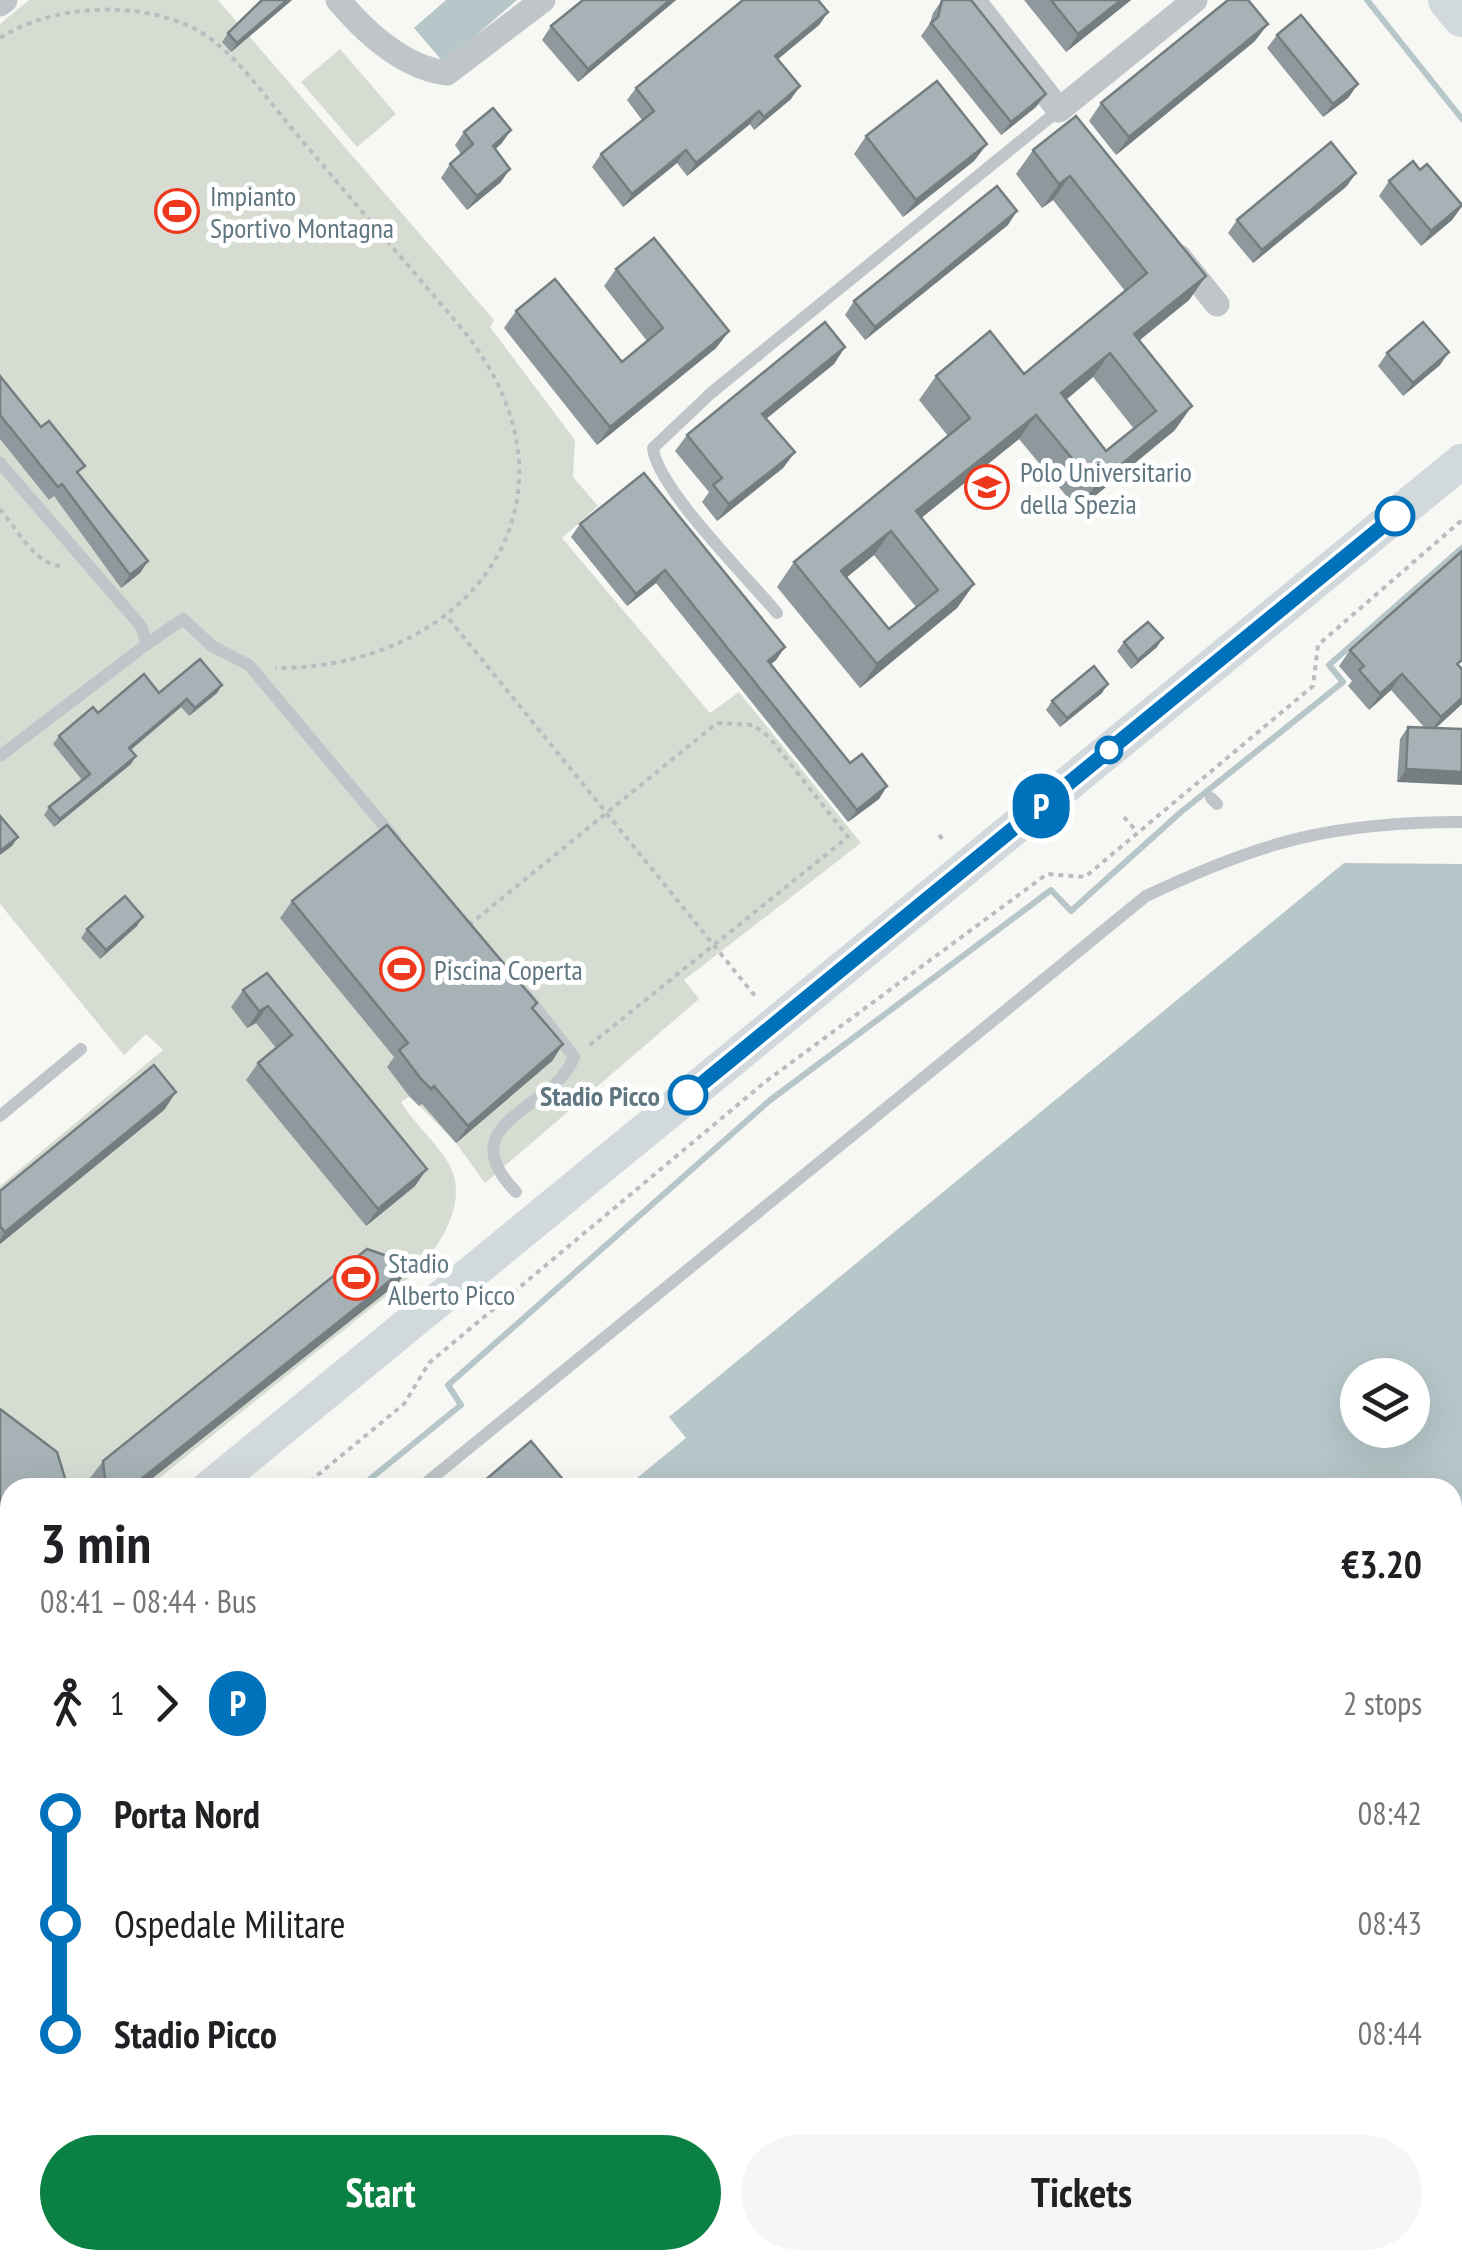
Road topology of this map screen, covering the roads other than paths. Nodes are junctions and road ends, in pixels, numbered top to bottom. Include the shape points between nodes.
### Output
1 (338, 0) edge
2 (543, 0) edge
3 (972, 0) edge
4 (1195, 0) edge
5 (1448, 0) edge
6 (1462, 17) edge
7 (1065, 117) junction
8 (1168, 244) edge
9 (1218, 304) dead end
10 (1462, 461) edge
11 (0, 463) edge
12 (777, 613) dead end
13 (147, 644) junction
14 (0, 756) edge
15 (1462, 822) edge
16 (407, 853) edge
17 (517, 983) edge
18 (81, 1049) dead end
19 (0, 1116) edge
20 (516, 1192) dead end
21 (221, 1478) edge
22 (432, 1478) edge

1 - 2 street via 394,53 446,73
3 - 7 street
4 - 7 street
5 - 6 main road
7 - 12 lane via 711,393 653,448 672,490
8 - 9 street
10 - 21 main road
11 - 13 lane via 141,626
13 - 14 lane
13 - 16 lane via 183,619 212,646 249,666
15 - 22 lane via 1309,833 1255,847 1146,896
17 - 20 lane via 574,1058 494,1140 497,1172
18 - 19 lane

